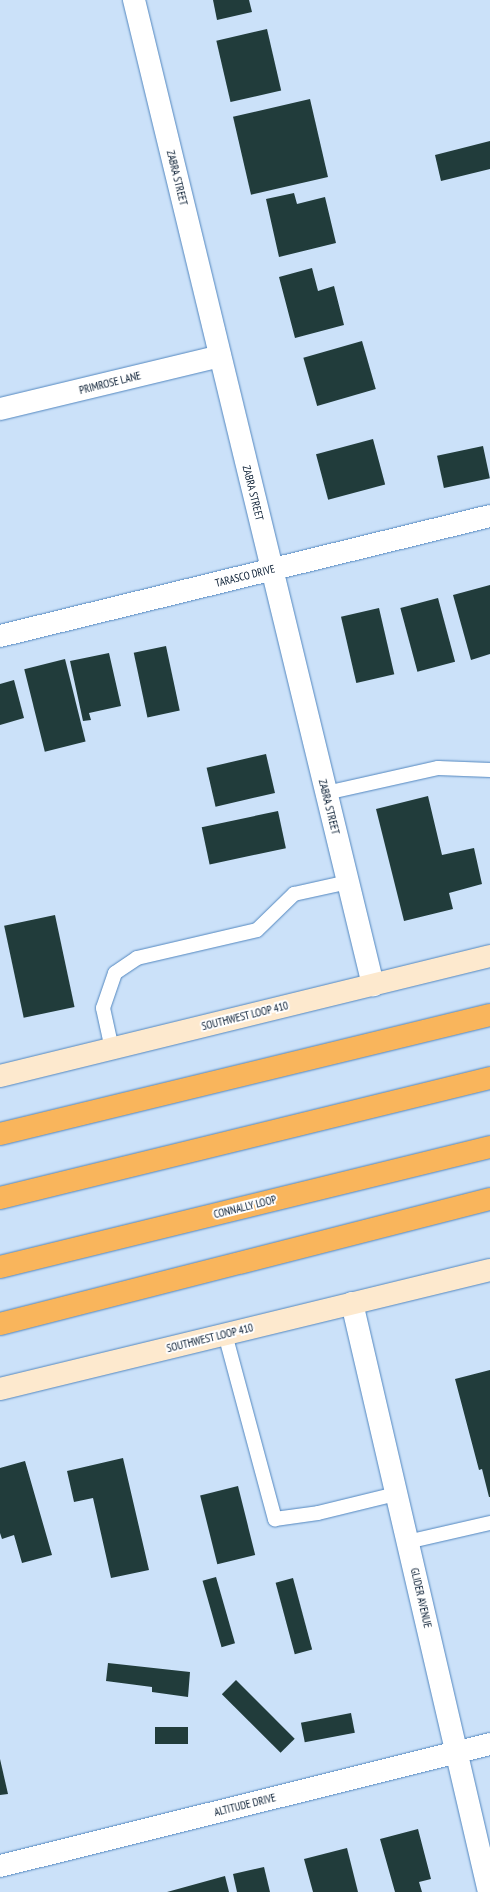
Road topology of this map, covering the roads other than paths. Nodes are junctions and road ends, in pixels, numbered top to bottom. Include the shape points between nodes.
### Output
1 (134, 0) edge
2 (220, 356) junction
3 (0, 409) edge
4 (490, 516) edge
5 (271, 569) junction
6 (0, 636) edge
7 (490, 770) edge
8 (326, 793) junction
9 (348, 882) junction
10 (490, 956) edge
11 (373, 985) junction
12 (490, 1015) edge
13 (112, 1049) junction
14 (0, 1076) edge
15 (490, 1078) edge
16 (0, 1134) edge
17 (490, 1147) edge
18 (0, 1198) edge
19 (490, 1199) edge
20 (0, 1267) edge
21 (490, 1270) edge
22 (352, 1303) junction
23 (0, 1324) edge
24 (225, 1334) junction
25 (0, 1389) edge
26 (396, 1494) junction
27 (490, 1524) edge
28 (408, 1542) junction
29 (490, 1744) edge
30 (456, 1752) junction
31 (0, 1866) edge
32 (489, 1892) edge

1 - 2 street, ZABRA STREET
2 - 3 street, PRIMROSE LANE
2 - 5 street, ZABRA STREET
4 - 5 street, TARASCO DRIVE
5 - 6 street, TARASCO DRIVE
5 - 8 street, ZABRA STREET
7 - 8 lane via 438,768
8 - 9 street, ZABRA STREET
9 - 11 street, ZABRA STREET
9 - 13 lane via 294,894 257,930 137,958 115,973 103,1008
10 - 11 main road, SOUTHWEST LOOP 410
11 - 13 main road, SOUTHWEST LOOP 410
12 - 16 highway
13 - 14 main road, SOUTHWEST LOOP 410
15 - 18 highway
17 - 20 highway, CONNALLY LOOP
19 - 23 highway
21 - 22 main road, SOUTHWEST LOOP 410
22 - 24 main road, SOUTHWEST LOOP 410
22 - 26 street, GLIDER AVENUE
24 - 25 main road, SOUTHWEST LOOP 410
24 - 26 lane via 275,1519 318,1513
26 - 28 street, GLIDER AVENUE
27 - 28 lane
28 - 30 street, GLIDER AVENUE
29 - 30 street, ALTITUDE DRIVE
30 - 31 street, ALTITUDE DRIVE
30 - 32 street, GLIDER AVENUE

